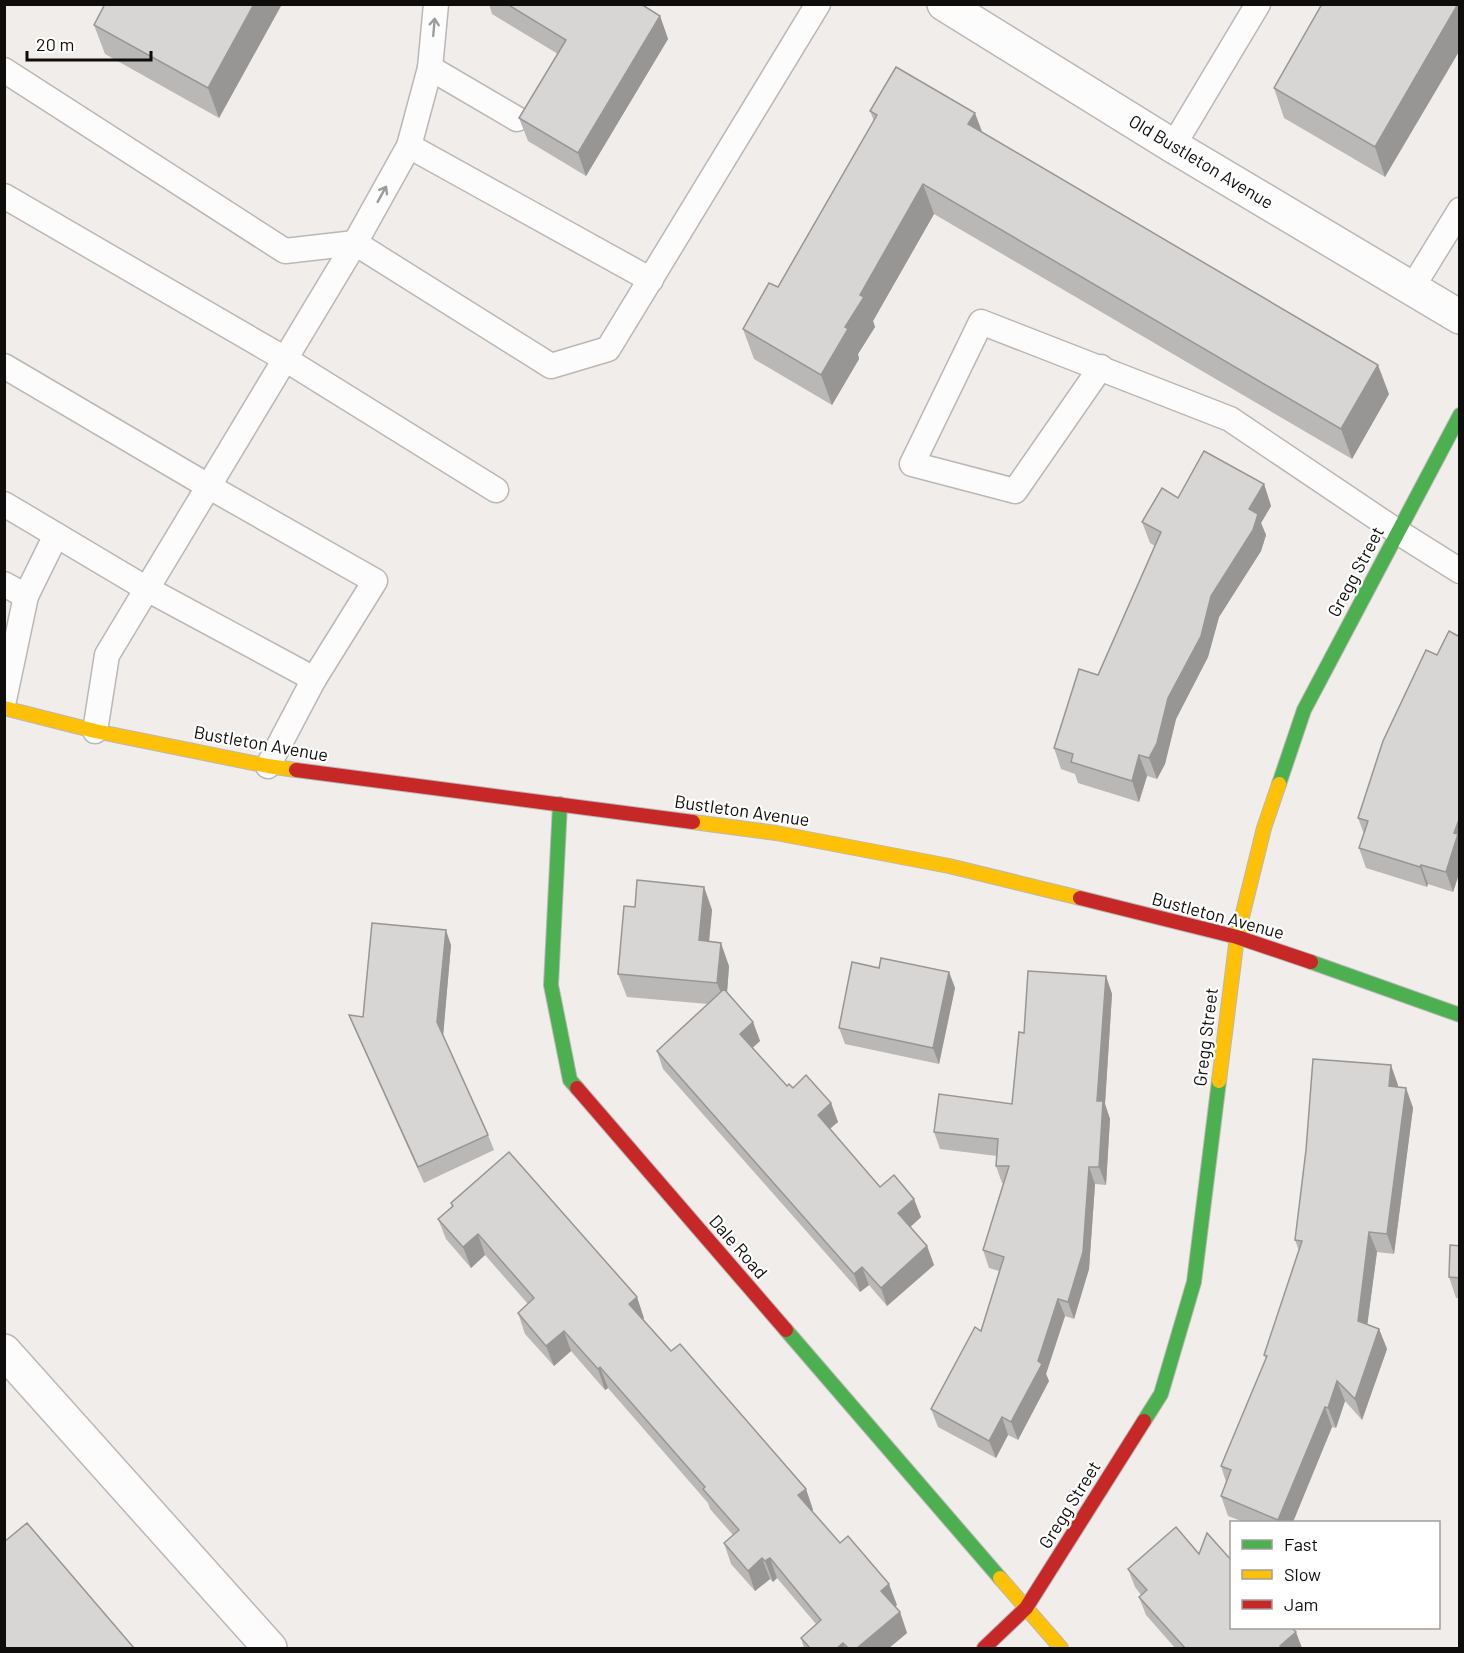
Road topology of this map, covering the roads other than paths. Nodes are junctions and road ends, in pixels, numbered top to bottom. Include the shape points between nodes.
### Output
1 (436, 4) edge
2 (818, 4) edge
3 (944, 4) edge
4 (1258, 4) edge
5 (430, 68) junction
6 (4, 70) edge
7 (517, 119) edge
8 (409, 146) junction
9 (1173, 146) junction
10 (4, 196) edge
11 (1460, 210) edge
12 (355, 243) junction
13 (651, 280) junction
14 (1412, 288) junction
15 (1460, 317) edge
16 (285, 359) junction
17 (4, 366) edge
18 (1101, 367) junction
19 (1460, 415) edge
20 (208, 486) junction
21 (495, 490) dead end
22 (4, 504) edge
23 (1398, 532) junction
24 (56, 535) junction
25 (1460, 571) edge
26 (4, 584) edge
27 (147, 589) junction
28 (26, 596) junction
29 (314, 679) junction
30 (4, 700) edge
31 (4, 708) edge
32 (95, 731) junction
33 (268, 766) junction
34 (561, 804) junction
35 (1237, 938) junction
36 (1460, 1015) edge
37 (4, 1351) edge
38 (1026, 1608) junction
39 (270, 1648) edge
40 (984, 1648) edge
41 (1061, 1648) edge

5 -> 1 lane
2 - 13 lane
3 - 9 street, Old Bustleton Avenue
4 - 9 lane
5 - 7 lane
5 - 8 lane
6 - 12 lane via 285,251
12 -> 8 lane
8 - 13 lane
9 - 14 street, Old Bustleton Avenue
10 - 16 lane
11 - 14 lane
12 - 13 lane via 551,366 608,349
12 - 16 lane
14 - 15 street, Old Bustleton Avenue
16 - 20 lane
16 - 21 lane
17 - 20 lane
18 - 18 lane via 981,322 912,464 1015,491
18 - 23 lane via 1230,419
19 - 23 street, Gregg Street
20 - 27 lane
20 - 29 lane via 375,581
22 - 24 lane
23 - 25 lane
23 - 35 street, Gregg Street via 1304,710 1264,828
24 - 27 lane
24 - 28 lane
26 - 28 lane
27 - 29 lane
27 - 32 lane via 107,655
28 - 30 lane
29 - 33 lane
31 - 32 street, Bustleton Avenue
32 - 33 street, Bustleton Avenue
33 - 34 street, Bustleton Avenue
34 - 35 street, Bustleton Avenue via 776,832 950,866
34 - 38 street, Dale Road via 551,985 570,1080
35 - 36 street, Bustleton Avenue via 1380,984
35 - 38 street, Gregg Street via 1194,1282 1161,1394
37 - 39 street
38 - 40 street, Gregg Street
38 - 41 street, Dale Road

